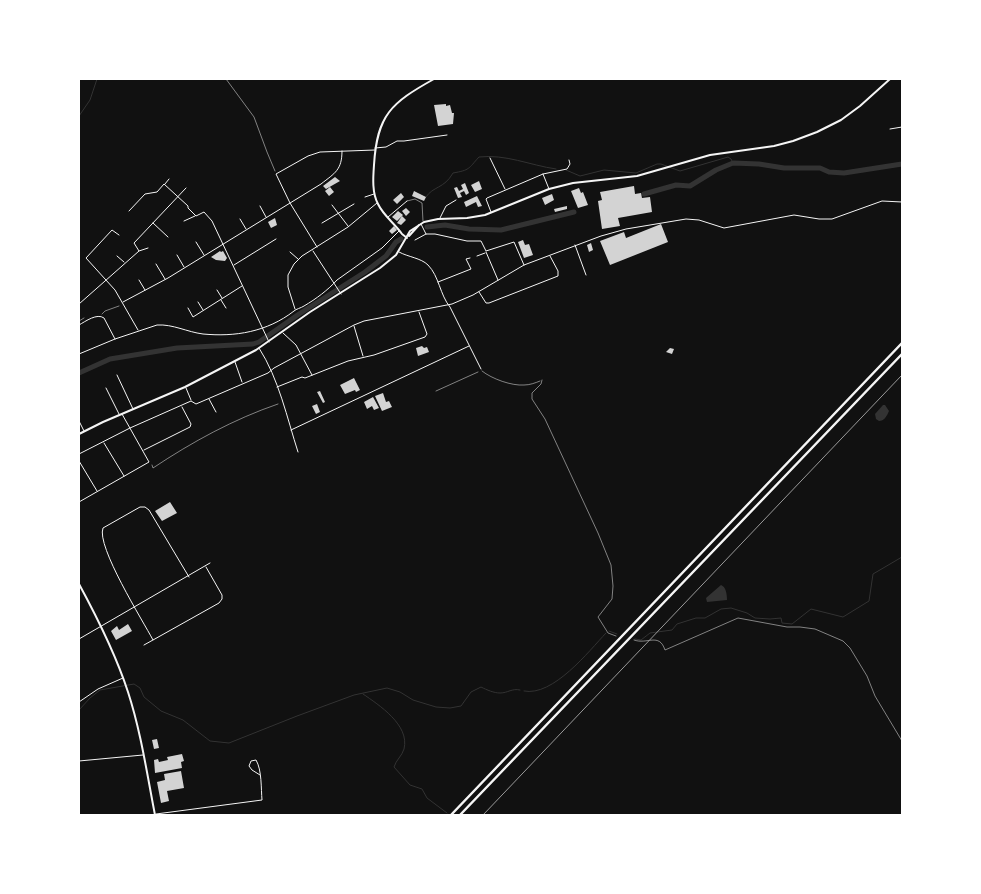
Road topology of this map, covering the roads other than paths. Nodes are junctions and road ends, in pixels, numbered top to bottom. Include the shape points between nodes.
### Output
1 (434, 79) edge
2 (890, 79) edge
3 (902, 126) edge
4 (890, 129) dead end
5 (447, 135) dead end
6 (375, 149) junction
7 (342, 151) junction
8 (490, 158) dead end
9 (569, 160) dead end
10 (544, 174) junction
11 (169, 179) dead end
12 (164, 184) junction
13 (186, 188) dead end
14 (549, 189) junction
15 (505, 190) junction
16 (374, 194) junction
17 (178, 197) junction
18 (365, 197) dead end
19 (456, 200) dead end
20 (408, 201) joint
21 (902, 202) edge
22 (290, 203) junction
23 (377, 203) junction
24 (354, 204) dead end
25 (332, 205) dead end
26 (260, 206) dead end
27 (130, 211) dead end
28 (338, 213) junction
29 (491, 213) junction
30 (196, 216) junction
31 (388, 216) junction
32 (266, 217) junction
33 (440, 218) junction
34 (240, 219) dead end
35 (184, 221) dead end
36 (153, 222) junction
37 (322, 223) dead end
38 (422, 223) junction
39 (348, 227) junction
40 (246, 230) junction
41 (399, 230) junction
42 (426, 234) junction
43 (119, 235) dead end
44 (168, 236) dead end
45 (407, 238) junction
46 (276, 239) dead end
47 (415, 240) dead end
48 (196, 242) dead end
49 (223, 244) junction
50 (575, 245) junction
51 (148, 248) dead end
52 (317, 248) junction
53 (312, 250) junction
54 (139, 251) junction
55 (398, 251) junction
56 (290, 252) dead end
57 (486, 252) junction
58 (176, 255) dead end
59 (204, 255) junction
60 (550, 255) junction
61 (117, 256) dead end
62 (476, 256) dead end
63 (470, 258) dead end
64 (298, 260) junction
65 (125, 263) junction
66 (156, 264) dead end
67 (233, 265) junction
68 (524, 265) junction
69 (184, 268) junction
70 (586, 275) dead end
71 (165, 279) junction
72 (105, 280) junction
73 (139, 280) dead end
74 (498, 280) junction
75 (437, 282) junction
76 (334, 283) junction
77 (243, 286) junction
78 (217, 290) dead end
79 (146, 291) junction
80 (340, 292) junction
81 (479, 292) junction
82 (222, 299) junction
83 (198, 302) dead end
84 (123, 303) junction
85 (79, 304) edge
86 (448, 305) junction
87 (188, 308) dead end
88 (226, 308) dead end
89 (204, 310) junction
90 (294, 310) junction
91 (419, 311) junction
92 (79, 324) edge
93 (354, 325) junction
94 (263, 328) junction
95 (138, 331) junction
96 (283, 333) junction
97 (115, 339) junction
98 (268, 341) junction
99 (902, 343) edge
100 (469, 346) junction
101 (259, 348) junction
102 (79, 354) edge
103 (302, 354) junction
104 (902, 354) edge
105 (363, 357) junction
106 (235, 362) junction
107 (481, 370) road end
108 (271, 371) junction
109 (117, 375) dead end
110 (312, 375) junction
111 (243, 383) junction
112 (185, 387) junction
113 (277, 387) junction
114 (106, 388) dead end
115 (209, 399) junction
116 (191, 401) junction
117 (182, 406) junction
118 (134, 410) junction
119 (216, 412) dead end
120 (121, 415) junction
121 (79, 421) edge
122 (130, 428) junction
123 (291, 430) junction
124 (84, 431) junction
125 (79, 434) edge
126 (104, 442) junction
127 (143, 450) junction
128 (298, 452) dead end
129 (79, 454) edge
130 (79, 461) edge
131 (125, 476) junction
132 (97, 492) junction
133 (79, 502) edge
134 (210, 563) dead end
135 (206, 567) junction
136 (189, 576) junction
137 (79, 584) edge
138 (135, 607) junction
139 (101, 627) junction
140 (79, 638) edge
141 (153, 640) junction
142 (144, 645) dead end
143 (124, 679) junction
144 (79, 702) edge
145 (144, 755) junction
146 (79, 761) edge
147 (260, 775) junction
148 (155, 815) edge
149 (451, 815) edge
150 (460, 815) edge

1 - 6 main road via 390,110 380,128
2 - 14 main road via 854,111 809,135 774,146 710,155 637,176 583,181
3 - 4 street
5 - 6 street via 397,141
6 - 7 street
6 - 16 main road
7 - 22 street via 341,166 336,172
7 - 22 street via 308,156 276,174
8 - 15 street
9 - 10 street via 568,168
10 - 14 street
10 - 15 street
11 - 12 street
12 - 17 street
12 - 27 street via 156,192 145,194
13 - 17 street
14 - 29 main road
15 - 29 street via 486,199
16 - 18 street
16 - 23 main road
17 - 30 street
17 - 36 street
19 - 33 street via 446,206
20 - 31 street
20 - 38 lane via 415,199 422,203
21 - 50 street via 882,201 832,219 794,215 724,228 694,219 677,219 626,229
22 - 32 street
22 - 52 street
23 - 31 main road
23 - 39 street
24 - 28 street
25 - 28 street
26 - 32 street
28 - 37 street
28 - 39 street
29 - 33 main road
30 - 35 street
30 - 49 street via 204,212
31 - 41 main road
32 - 40 street
33 - 38 main road
34 - 40 street
36 - 44 street
36 - 54 street via 134,243
38 - 42 street
38 - 45 main road via 410,231
39 - 52 street
40 - 49 street
41 - 45 main road
41 - 76 street via 382,248
42 - 47 street
42 - 57 street via 481,241
43 - 72 street via 112,230 86,258
45 - 55 main road
46 - 67 street
48 - 59 street
49 - 59 street
49 - 67 street
50 - 60 street
50 - 70 street
51 - 54 street
52 - 53 street
53 - 64 street
53 - 76 street
54 - 65 street
55 - 75 street via 428,264
55 - 80 main road via 380,268
56 - 64 street
57 - 62 street
57 - 68 street via 514,242
57 - 74 street
58 - 69 street
59 - 69 street
60 - 68 street
60 - 81 street via 558,276 489,303
61 - 65 street
63 - 75 street via 466,259 470,268
64 - 90 street via 288,275
65 - 72 street
66 - 71 street
67 - 77 street
68 - 74 street
69 - 71 street
71 - 79 street
72 - 84 street
72 - 85 street
73 - 79 street
74 - 81 street
75 - 86 street
76 - 80 street
76 - 90 street via 306,305
77 - 82 street
77 - 94 street
78 - 82 street
79 - 84 street
80 - 96 main road
81 - 86 street
82 - 88 street
82 - 89 street
83 - 89 street
84 - 95 street
86 - 91 street
86 - 100 street
87 - 89 street via 194,317
90 - 94 street
91 - 93 street
91 - 105 street via 427,334 425,337
92 - 97 street via 102,316
93 - 103 street
93 - 105 street
94 - 95 street via 222,335 195,333 162,324
94 - 98 street
95 - 97 street
96 - 98 main road
96 - 103 street
97 - 102 street
98 - 101 main road
99 - 149 highway
100 - 107 street
100 - 123 street
101 - 106 main road
101 - 108 street
103 - 108 street
103 - 110 street
104 - 150 highway
105 - 110 street
106 - 111 street
106 - 112 main road
108 - 111 street
108 - 113 street
109 - 118 street
110 - 113 street
111 - 115 street
112 - 116 street
112 - 118 main road
113 - 123 street
114 - 120 street
115 - 116 street via 196,404
115 - 119 street
116 - 117 street
117 - 122 street
117 - 127 street via 190,427
118 - 120 main road
120 - 122 street
120 - 124 main road
121 - 124 street
122 - 126 street
122 - 127 street
123 - 128 street
124 - 125 main road
126 - 129 street
126 - 131 street
127 - 131 street via 149,462
130 - 132 street
131 - 132 street
132 - 133 street
134 - 135 street
135 - 136 street
135 - 141 street via 222,595 220,603
136 - 138 street
136 - 138 street via 146,507 140,507 103,528 101,534 118,577
137 - 139 main road
138 - 139 street
138 - 141 street
139 - 140 street
139 - 143 main road
141 - 142 street
143 - 144 street via 98,689
143 - 145 main road
145 - 146 street
145 - 148 main road
147 - 147 street via 257,761 250,761 249,766
147 - 148 street via 262,800

